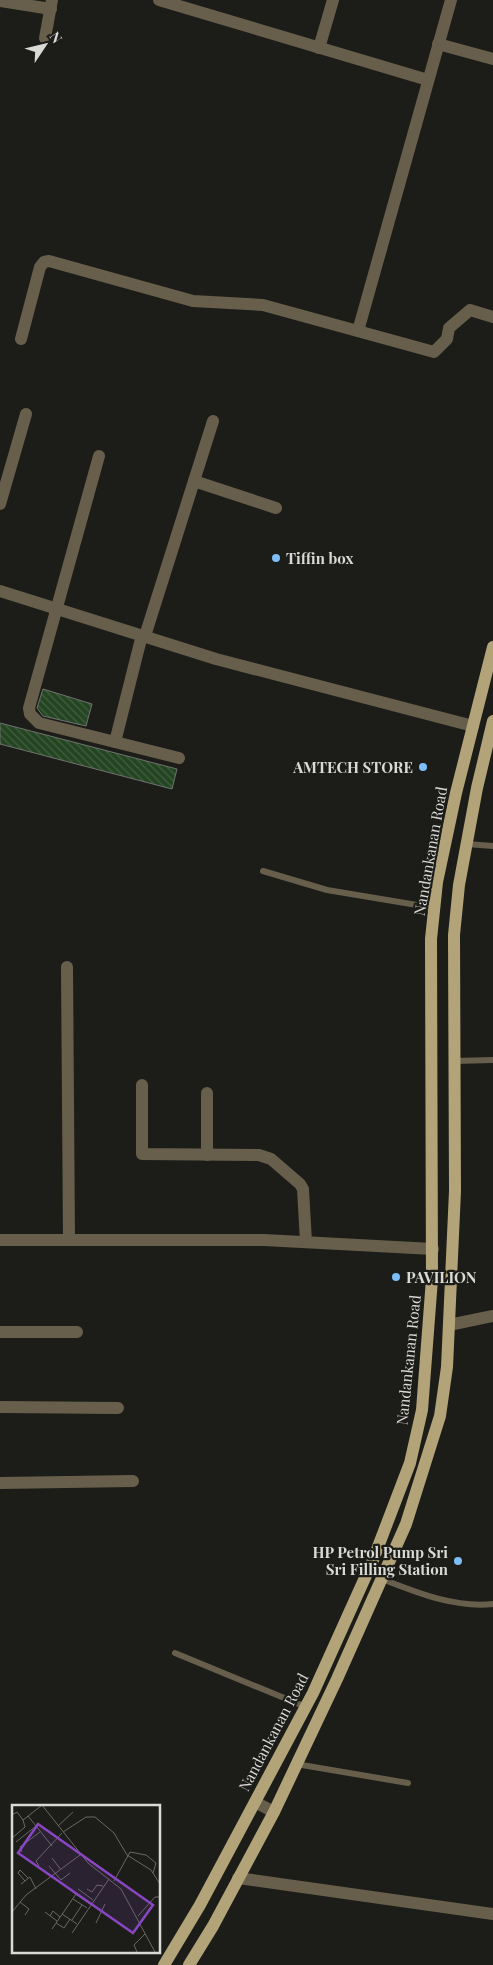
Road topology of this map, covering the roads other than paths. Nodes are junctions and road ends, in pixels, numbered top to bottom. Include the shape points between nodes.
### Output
1 (159, 0) edge
2 (332, 0) edge
3 (451, 0) edge
4 (0, 1) edge
5 (52, 5) edge
6 (45, 38) dead end
7 (438, 44) junction
8 (319, 48) junction
9 (493, 59) edge
10 (428, 80) junction
11 (493, 317) edge
12 (358, 331) junction
13 (21, 339) dead end
14 (26, 414) dead end
15 (213, 421) dead end
16 (99, 456) dead end
17 (194, 481) junction
18 (0, 504) edge
19 (276, 508) dead end
20 (0, 590) edge
21 (58, 608) junction
22 (144, 636) junction
23 (493, 647) edge
24 (493, 721) edge
25 (473, 726) junction
26 (114, 742) junction
27 (180, 758) dead end
28 (467, 844) junction
29 (493, 846) edge
30 (263, 871) dead end
31 (434, 908) junction
32 (67, 967) dead end
33 (493, 1060) edge
34 (454, 1061) junction
35 (142, 1085) dead end
36 (207, 1093) dead end
37 (207, 1155) junction
38 (433, 1200) junction
39 (455, 1200) junction
40 (69, 1239) junction
41 (0, 1240) edge
42 (306, 1242) junction
43 (432, 1249) junction
44 (493, 1316) edge
45 (449, 1325) junction
46 (0, 1332) edge
47 (77, 1332) dead end
48 (0, 1408) edge
49 (118, 1408) dead end
50 (133, 1481) dead end
51 (0, 1483) edge
52 (382, 1580) junction
53 (493, 1604) edge
54 (175, 1652) dead end
55 (306, 1707) junction
56 (296, 1764) junction
57 (408, 1783) dead end
58 (255, 1802) junction
59 (274, 1812) junction
60 (238, 1878) junction
61 (493, 1914) edge
62 (164, 1965) edge
63 (189, 1965) edge

1 - 8 street
2 - 8 street
3 - 7 street
4 - 5 street
5 - 6 street
7 - 9 street
7 - 10 street
8 - 10 street
10 - 12 street
11 - 12 street via 470,310 449,328 447,339 434,352
12 - 13 street via 263,305 193,301 50,261 40,267
14 - 18 street
15 - 17 street
16 - 21 street
17 - 19 street
17 - 22 street
20 - 21 street
21 - 22 street
21 - 26 street via 30,714 39,723
22 - 25 street via 226,662
22 - 26 street
23 - 25 main road, Nandankanan Road
24 - 28 main road
25 - 31 main road, Nandankanan Road via 437,882
26 - 27 street
28 - 29 lane
28 - 34 main road via 454,935
30 - 31 lane via 327,890
31 - 38 main road, Nandankanan Road via 431,949
32 - 40 street
33 - 34 lane
34 - 39 main road
35 - 37 street via 142,1154
36 - 37 street
37 - 42 street via 266,1157 300,1184 304,1195
38 - 39 main road
38 - 43 main road, Nandankanan Road
39 - 45 main road
40 - 41 street
40 - 42 street
42 - 43 street
43 - 55 main road, Nandankanan Road via 422,1410 410,1464 373,1560
44 - 45 street
45 - 52 main road via 440,1416 406,1524
46 - 47 street
48 - 49 street
50 - 51 street
52 - 53 lane via 433,1598 468,1605
52 - 56 main road
54 - 55 lane
55 - 58 main road, Nandankanan Road
56 - 57 lane
56 - 59 main road
58 - 59 street
58 - 62 main road, Nandankanan Road
59 - 60 main road
60 - 61 street
60 - 63 main road

